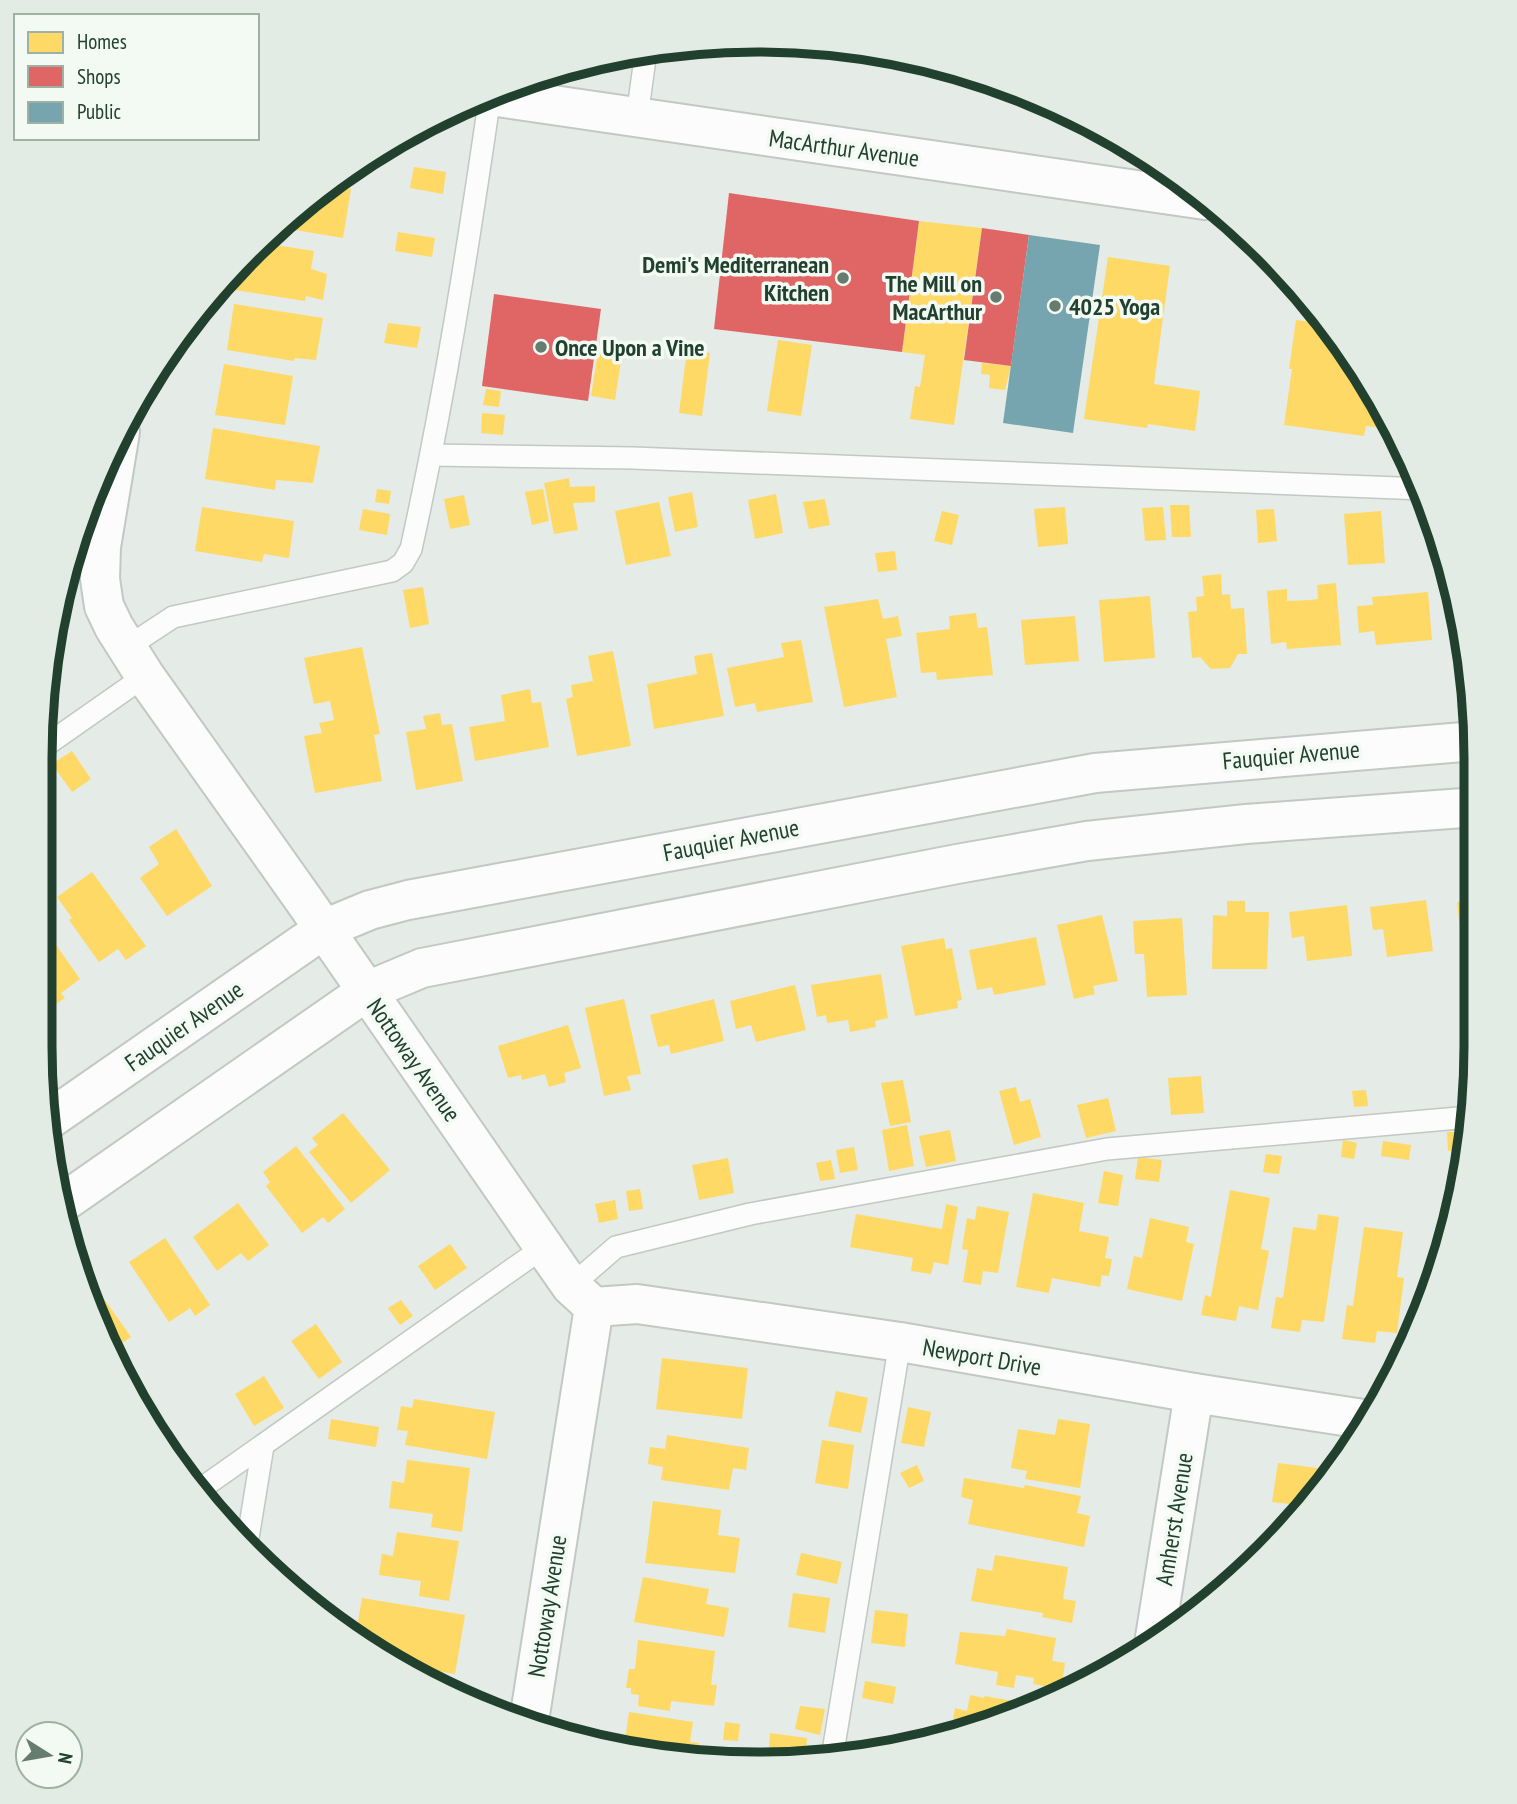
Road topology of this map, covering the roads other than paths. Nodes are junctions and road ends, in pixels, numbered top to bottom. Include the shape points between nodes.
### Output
1 (644, 62) edge
2 (509, 98) edge
3 (486, 107) edge
4 (637, 117) junction
5 (1187, 197) edge
6 (431, 455) junction
7 (113, 471) edge
8 (1411, 488) edge
9 (136, 662) junction
10 (53, 738) edge
11 (1464, 742) edge
12 (1464, 808) edge
13 (324, 929) junction
14 (367, 991) junction
15 (56, 1115) edge
16 (1460, 1118) edge
17 (70, 1198) edge
18 (544, 1247) junction
19 (583, 1296) junction
20 (900, 1342) junction
21 (1194, 1393) junction
22 (1358, 1418) edge
23 (263, 1446) junction
24 (206, 1485) edge
25 (249, 1534) edge
26 (1156, 1629) edge
27 (529, 1713) edge
28 (834, 1747) edge

1 - 4 lane
2 - 4 street, MacArthur Avenue
3 - 6 lane via 471,226
4 - 5 street, MacArthur Avenue
6 - 8 lane via 633,458
6 - 9 lane via 411,549 392,571 173,617
7 - 9 street, Nottoway Avenue via 100,579 104,606
9 - 10 lane
9 - 13 street, Nottoway Avenue
11 - 13 street, Fauquier Avenue via 1095,773 408,900
12 - 14 street via 1246,824 1074,843 458,959
13 - 14 street, Nottoway Avenue
13 - 15 street, Fauquier Avenue
14 - 17 street
14 - 18 street, Nottoway Avenue
16 - 19 lane via 1107,1149 750,1214 616,1247
18 - 19 street, Nottoway Avenue
18 - 23 lane
19 - 20 street, Newport Drive
19 - 27 street, Nottoway Avenue
20 - 21 street, Newport Drive
20 - 28 lane
21 - 22 street, Newport Drive
21 - 26 street, Amherst Avenue
23 - 24 lane
23 - 25 lane

